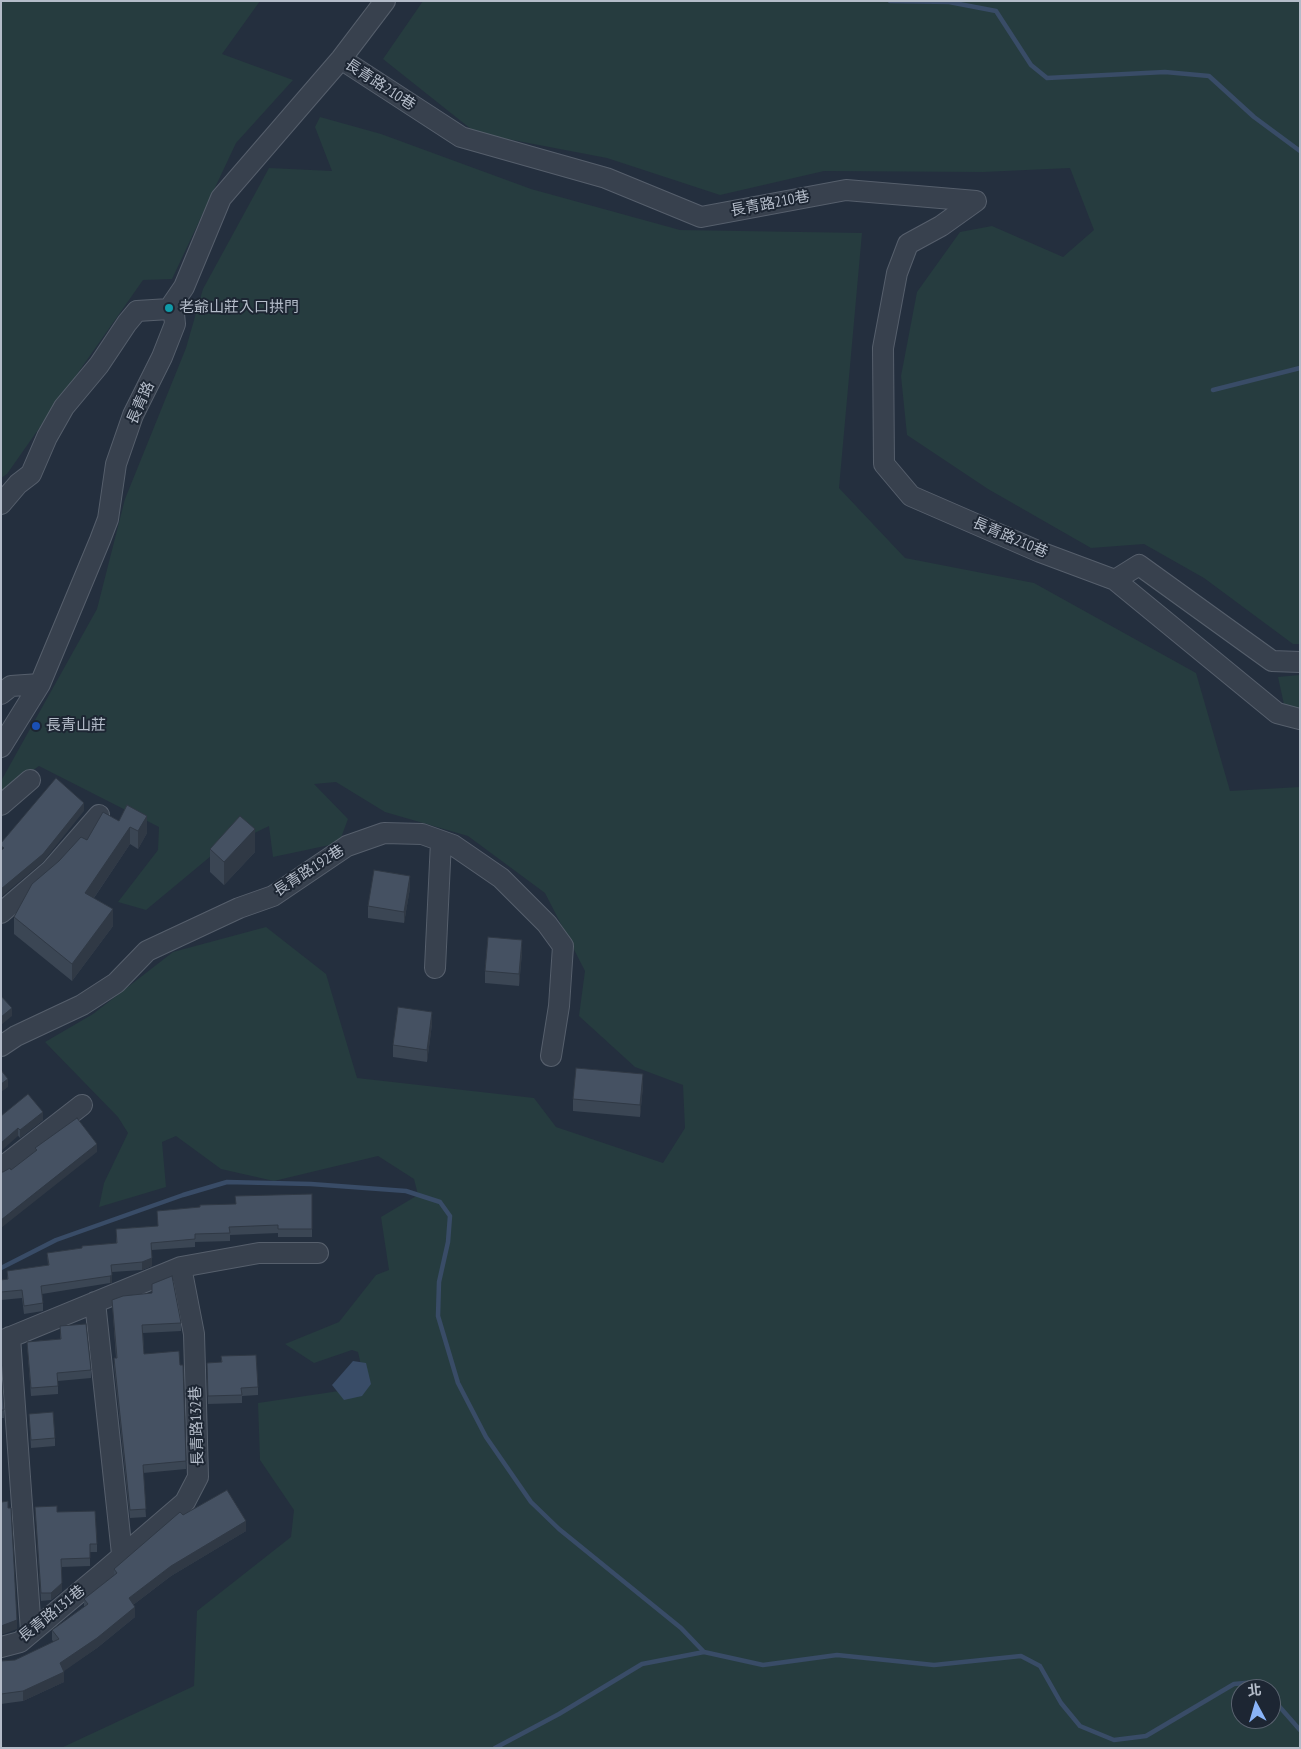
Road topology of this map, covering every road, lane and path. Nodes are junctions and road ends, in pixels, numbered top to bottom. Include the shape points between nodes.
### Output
1 (385, 1) edge
2 (341, 59) junction
3 (169, 309) junction
4 (1, 504) edge
5 (1115, 580) junction
6 (1300, 662) edge
7 (40, 684) junction
8 (1, 694) edge
9 (1300, 719) edge
10 (1, 747) edge
11 (30, 780) dead end
12 (1, 805) edge
13 (99, 815) edge
14 (441, 841) junction
15 (1, 913) edge
16 (435, 968) dead end
17 (1, 1046) edge
18 (551, 1056) dead end
19 (82, 1105) dead end
20 (1, 1168) edge
21 (318, 1253) dead end
22 (181, 1267) junction
23 (95, 1302) junction
24 (6, 1339) edge
25 (122, 1554) junction
26 (100, 1575) joint
27 (31, 1631) junction
28 (1, 1647) edge

1 - 2 street
2 - 3 street, 長青路210巷 via 221,198 184,287
2 - 5 street, 長青路210巷 via 461,137 606,178 701,217 846,190 976,201 908,244 897,273 884,348 884,464 911,496 1040,552
3 - 4 street via 138,311 127,322 99,364 64,407 31,474
3 - 7 street, 長青路 via 174,314 175,324 116,464 108,519
5 - 6 street via 1139,565 1272,661
5 - 9 street, 長青路210巷 via 1278,713
7 - 8 street via 11,686
7 - 10 street, 長青路
11 - 12 street
13 - 15 street via 51,870
14 - 16 street
14 - 17 street, 長青路192巷 via 422,834 384,833 347,846 273,896 239,908 147,951 116,983 82,1005
14 - 18 street, 長青路192巷 via 453,845 501,878 547,924 563,946 559,1006
19 - 20 street
21 - 22 street via 259,1253
22 - 23 street
22 - 25 street, 長青路132巷 via 194,1334 198,1477 185,1502
23 - 24 street
23 - 25 street
24 - 27 street
25 - 26 street, 長青路132巷
26 - 27 street, 長青路131巷
27 - 28 street, 長青路131巷 via 20,1642

